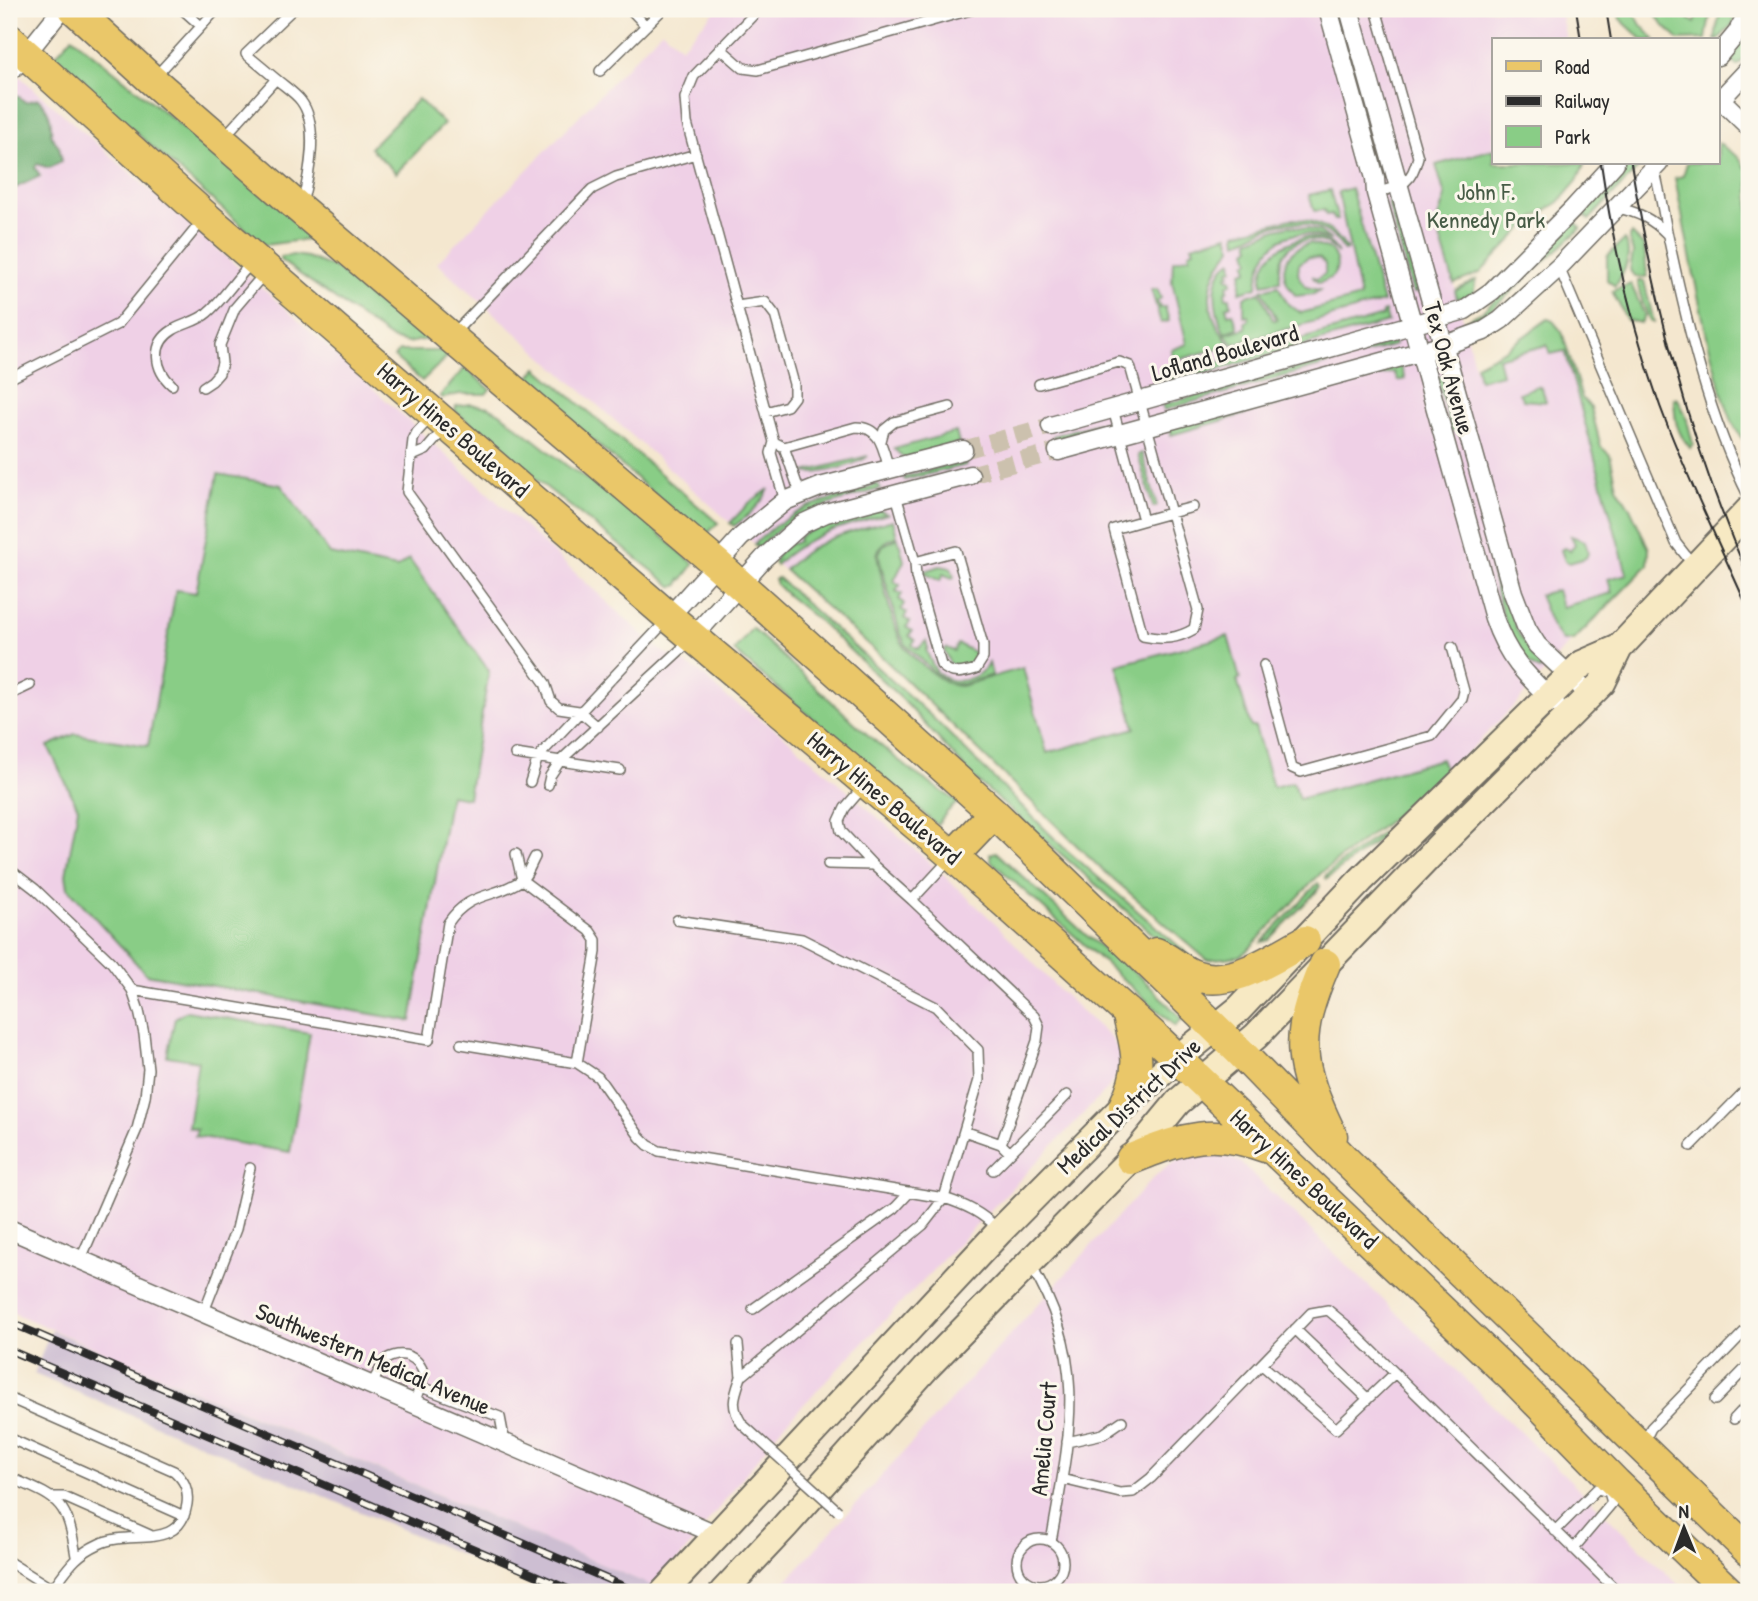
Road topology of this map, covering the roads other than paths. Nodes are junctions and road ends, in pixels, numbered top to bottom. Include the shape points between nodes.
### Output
1 (62, 9) edge
2 (74, 9) edge
3 (182, 9) edge
4 (217, 9) edge
5 (293, 9) edge
6 (629, 9) edge
7 (663, 9) edge
8 (759, 9) edge
9 (974, 9) edge
10 (1328, 9) edge
11 (1349, 9) edge
12 (1376, 9) edge
13 (1749, 10) edge
14 (201, 26) junction
15 (646, 26) junction
16 (720, 48) junction
17 (1720, 54) edge
18 (15, 55) edge
19 (1749, 69) edge
20 (600, 71) dead end
21 (276, 79) junction
22 (152, 80) junction
23 (1720, 99) edge
24 (1720, 101) edge
25 (1749, 127) edge
26 (221, 140) junction
27 (696, 154) junction
28 (1614, 164) edge
29 (1657, 165) edge
30 (1399, 186) junction
31 (1376, 193) junction
32 (1616, 208) junction
33 (300, 209) junction
34 (206, 217) junction
35 (1667, 234) junction
36 (261, 265) junction
37 (1559, 267) junction
38 (737, 306) junction
39 (1437, 319) junction
40 (1413, 326) junction
41 (451, 336) junction
42 (1445, 345) junction
43 (1419, 352) junction
44 (9, 379) edge
45 (1039, 384) dead end
46 (172, 386) dead end
47 (203, 387) dead end
48 (1141, 402) junction
49 (950, 407) dead end
50 (1113, 410) junction
51 (766, 412) junction
52 (441, 419) junction
53 (1051, 426) tunnel mouth
54 (1148, 426) junction
55 (1119, 434) junction
56 (1471, 440) junction
57 (881, 441) junction
58 (774, 442) junction
59 (785, 447) junction
60 (1445, 448) junction
61 (963, 450) tunnel mouth
62 (1058, 451) tunnel mouth
63 (412, 456) junction
64 (889, 470) junction
65 (970, 475) tunnel mouth
66 (896, 495) junction
67 (792, 497) junction
68 (1749, 497) edge
69 (1193, 507) dead end
70 (1749, 510) edge
71 (1172, 512) junction
72 (1143, 520) junction
73 (915, 562) junction
74 (716, 564) junction
75 (1695, 568) junction
76 (740, 585) junction
77 (669, 617) junction
78 (693, 637) junction
79 (1452, 647) dead end
80 (1619, 648) junction
81 (1264, 665) dead end
82 (1569, 676) junction
83 (30, 685) dead end
84 (9, 695) edge
85 (1590, 695) junction
86 (1548, 697) junction
87 (579, 711) junction
88 (1569, 716) junction
89 (598, 727) junction
90 (515, 754) dead end
91 (538, 757) junction
92 (560, 761) junction
93 (620, 770) dead end
94 (530, 782) dead end
95 (867, 783) junction
96 (548, 785) dead end
97 (994, 813) junction
98 (516, 854) dead end
99 (953, 856) junction
100 (535, 857) dead end
101 (828, 864) dead end
102 (873, 865) junction
103 (9, 869) edge
104 (522, 880) junction
105 (912, 900) junction
106 (677, 920) dead end
107 (1126, 941) junction
108 (1305, 941) junction
109 (1325, 964) junction
110 (132, 990) junction
111 (1127, 1012) junction
112 (1215, 1028) junction
113 (461, 1044) dead end
114 (1239, 1051) junction
115 (1178, 1058) junction
116 (577, 1063) junction
117 (1203, 1081) junction
118 (1749, 1087) edge
119 (1067, 1095) dead end
120 (1124, 1106) junction
121 (964, 1131) junction
122 (1001, 1144) junction
123 (1691, 1146) dead end
124 (1272, 1149) junction
125 (1010, 1153) junction
126 (1343, 1158) junction
127 (1130, 1159) junction
128 (250, 1168) dead end
129 (993, 1170) dead end
130 (910, 1192) junction
131 (944, 1198) junction
132 (9, 1229) edge
133 (1000, 1231) junction
134 (80, 1261) junction
135 (1029, 1263) junction
136 (1451, 1263) junction
137 (1423, 1291) junction
138 (753, 1309) dead end
139 (204, 1314) junction
140 (1749, 1327) edge
141 (1295, 1329) junction
142 (738, 1345) dead end
143 (1262, 1365) junction
144 (1749, 1365) edge
145 (1395, 1373) junction
146 (741, 1377) junction
147 (371, 1385) junction
148 (418, 1395) junction
149 (9, 1398) edge
150 (1368, 1399) junction
151 (1714, 1400) dead end
152 (1749, 1403) edge
153 (1734, 1419) dead end
154 (1122, 1421) dead end
155 (9, 1438) edge
156 (1068, 1442) junction
157 (1641, 1446) junction
158 (9, 1477) edge
159 (1062, 1479) junction
160 (1612, 1487) junction
161 (53, 1497) junction
162 (838, 1511) dead end
163 (184, 1516) junction
164 (1555, 1531) junction
165 (718, 1535) junction
166 (155, 1537) junction
167 (1051, 1542) junction
168 (1573, 1549) junction
169 (1749, 1551) edge
170 (761, 1553) junction
171 (76, 1556) junction
172 (9, 1562) edge
173 (1035, 1589) edge
174 (55, 1590) edge
175 (664, 1592) edge
176 (723, 1592) edge
177 (1618, 1592) edge
178 (1729, 1592) edge

1 - 18 street
2 - 22 main road, Harry Hines Boulevard
3 - 14 lane
4 - 14 lane
5 - 21 lane via 246,54
6 - 15 lane
7 - 15 lane
8 - 16 lane
9 - 16 lane via 758,70 743,68
10 - 31 street, Tex Oak Avenue
11 - 30 street, Tex Oak Avenue
12 - 30 lane via 1418,157 1413,175
13 - 17 street
14 - 22 lane
15 - 20 lane
16 - 27 lane via 694,76 685,98
18 - 34 main road, Harry Hines Boulevard
19 - 23 street
21 - 26 lane
21 - 33 lane via 302,102 309,124 309,177
22 - 26 main road, Harry Hines Boulevard
24 - 25 street
26 - 33 main road, Harry Hines Boulevard
27 - 38 lane
27 - 41 lane via 615,177 592,190
28 - 39 street, Lofland Boulevard via 1492,291 1465,310
29 - 32 street, Lofland Boulevard
29 - 35 lane
30 - 31 lane
30 - 39 street, Tex Oak Avenue
31 - 40 street, Tex Oak Avenue
32 - 35 lane via 1637,212
32 - 37 street, Lofland Boulevard
33 - 41 main road, Harry Hines Boulevard
34 - 36 main road, Harry Hines Boulevard
34 - 44 lane via 118,324
35 - 68 lane via 1715,416
36 - 46 lane via 198,320 163,338 158,348 159,369
36 - 47 lane via 220,345 219,373
36 - 52 main road, Harry Hines Boulevard
37 - 42 street, Lofland Boulevard via 1501,320
37 - 75 lane via 1676,542
38 - 51 lane
38 - 51 lane via 765,302 775,315 794,384 794,397 787,406
39 - 40 street, Lofland Boulevard
39 - 42 street, Tex Oak Avenue
40 - 43 street, Tex Oak Avenue
40 - 48 street, Lofland Boulevard
41 - 74 main road, Harry Hines Boulevard
42 - 43 street, Lofland Boulevard
42 - 56 street, Tex Oak Avenue
43 - 54 street, Lofland Boulevard
43 - 60 street, Tex Oak Avenue
45 - 48 lane via 1125,363
48 - 50 street, Lofland Boulevard
48 - 54 lane
49 - 57 lane via 894,422 884,430
50 - 53 street, Lofland Boulevard
50 - 55 lane
51 - 58 lane
52 - 63 lane via 426,450
52 - 63 lane via 417,432
52 - 77 main road, Harry Hines Boulevard
54 - 55 street, Lofland Boulevard
54 - 71 lane
55 - 62 street, Lofland Boulevard
55 - 72 lane
56 - 60 street
56 - 82 street, Tex Oak Avenue via 1527,629
57 - 59 lane via 871,429 856,427
57 - 64 lane
58 - 59 lane
58 - 67 lane via 771,453
59 - 67 lane
60 - 86 street, Tex Oak Avenue via 1502,641 1513,660
61 - 64 street
63 - 87 lane via 407,492 412,500 545,683 551,701 559,708
64 - 66 street
64 - 67 street
65 - 66 street
66 - 73 lane
66 - 76 street via 802,524
67 - 74 street via 741,537
69 - 71 lane
70 - 75 main road, Medical District Drive
71 - 72 lane
71 - 72 lane via 1198,610 1194,629 1184,635 1167,639 1143,636 1114,529
73 - 73 lane via 941,665 954,673 976,669 983,658 983,645 956,551
74 - 76 main road, Harry Hines Boulevard
74 - 77 street
75 - 80 main road, Medical District Drive
76 - 78 street
76 - 97 main road, Harry Hines Boulevard
77 - 78 main road, Harry Hines Boulevard
77 - 87 lane
78 - 89 lane
78 - 95 main road, Harry Hines Boulevard
79 - 81 lane via 1464,691 1432,736 1301,772 1292,768
80 - 82 main road, Medical District Drive via 1582,664
80 - 85 main road, Medical District Drive via 1602,683
82 - 85 street, Tex Oak Avenue
82 - 86 main road, Medical District Drive
83 - 84 lane
85 - 88 main road, Medical District Drive
86 - 88 street, Tex Oak Avenue
86 - 108 main road, Medical District Drive
87 - 89 lane
87 - 91 lane
88 - 109 main road, Medical District Drive
89 - 92 lane
90 - 91 lane
91 - 92 lane
91 - 94 lane
92 - 93 lane
92 - 96 lane
95 - 99 main road, Harry Hines Boulevard
95 - 102 lane via 839,821 841,831
97 - 99 main road
97 - 107 main road, Harry Hines Boulevard
98 - 104 lane
99 - 105 lane
99 - 111 main road, Harry Hines Boulevard
100 - 104 lane
101 - 102 lane
102 - 105 lane
103 - 110 lane via 112,963
104 - 110 lane via 468,902 449,923 429,1040
104 - 116 lane via 596,940
105 - 122 lane via 1034,1016 1039,1026
106 - 121 lane via 802,939 936,1007 978,1050 979,1080
107 - 108 main road via 1163,956 1190,974 1216,980 1232,977
107 - 112 main road, Harry Hines Boulevard
108 - 112 main road, Medical District Drive
109 - 114 main road, Medical District Drive
109 - 126 main road via 1305,1014 1303,1053 1316,1103
110 - 134 lane via 144,1034 145,1097 137,1129
111 - 115 main road, Harry Hines Boulevard
111 - 120 main road via 1137,1069
112 - 114 main road, Harry Hines Boulevard
112 - 115 main road, Medical District Drive
113 - 116 lane
114 - 117 main road, Medical District Drive
114 - 126 main road, Harry Hines Boulevard
115 - 117 main road, Harry Hines Boulevard
115 - 120 main road, Medical District Drive
116 - 130 lane via 598,1077 640,1137 659,1151
117 - 124 main road, Harry Hines Boulevard
117 - 127 main road, Medical District Drive via 1178,1102
118 - 123 lane
119 - 125 lane
120 - 133 main road, Medical District Drive
121 - 122 lane
121 - 131 lane
122 - 125 lane
124 - 127 main road via 1246,1140 1204,1136 1178,1140
124 - 137 main road, Harry Hines Boulevard
125 - 129 lane
126 - 136 main road, Harry Hines Boulevard
127 - 135 main road, Medical District Drive
128 - 139 lane via 236,1229
130 - 131 lane
130 - 138 lane via 895,1208
131 - 133 lane via 965,1205
131 - 146 lane via 923,1225
132 - 134 street, Southwestern Medical Avenue
133 - 135 main road
133 - 165 main road, Medical District Drive
134 - 139 street, Southwestern Medical Avenue
135 - 156 lane, Amelia Court via 1047,1293 1065,1343 1070,1380
135 - 170 main road, Medical District Drive via 926,1368
136 - 137 main road
136 - 157 main road, Harry Hines Boulevard
137 - 160 main road, Harry Hines Boulevard via 1519,1384
139 - 147 street, Southwestern Medical Avenue
140 - 157 lane via 1651,1428
141 - 143 lane
141 - 145 lane via 1311,1313 1328,1310
141 - 150 lane
142 - 146 lane
143 - 150 lane via 1336,1429
143 - 159 lane via 1133,1492 1119,1493
144 - 151 lane
145 - 150 lane
145 - 164 lane
146 - 162 lane, bridge via 734,1401 742,1424
147 - 148 street, Southwestern Medical Avenue
147 - 148 lane via 386,1359 406,1355 418,1362 424,1376
148 - 165 street, Southwestern Medical Avenue via 505,1443
149 - 163 lane via 174,1471 188,1492
152 - 153 lane
154 - 156 lane via 1103,1434
155 - 163 lane
156 - 159 lane, Amelia Court
157 - 160 main road
157 - 169 main road, Harry Hines Boulevard
158 - 161 lane
159 - 167 lane, Amelia Court
160 - 164 lane via 1597,1489
160 - 168 lane via 1612,1503
160 - 178 main road, Harry Hines Boulevard
161 - 166 lane via 64,1497
161 - 171 lane via 65,1511
163 - 166 lane via 178,1526
164 - 168 lane
165 - 170 main road
165 - 175 main road, Medical District Drive
166 - 171 lane via 121,1536
167 - 173 lane, Amelia Court via 1063,1558 1060,1574
167 - 173 lane, Amelia Court via 1032,1541 1018,1554 1019,1573
168 - 177 lane
170 - 176 main road, Medical District Drive
171 - 174 lane
172 - 174 lane

